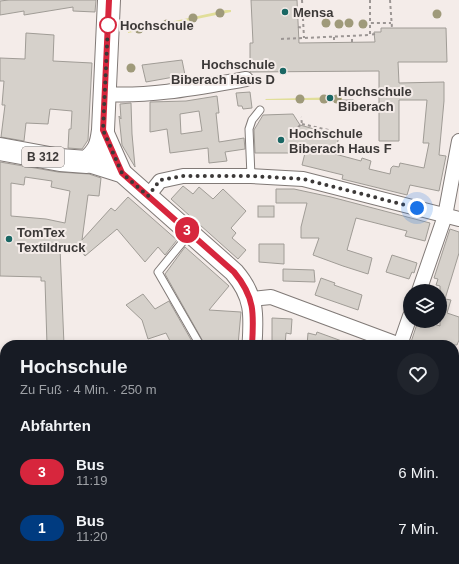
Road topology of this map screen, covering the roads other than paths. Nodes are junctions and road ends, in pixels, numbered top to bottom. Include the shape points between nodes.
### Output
1 (109, 0) edge
2 (246, 79) dead end
3 (104, 94) junction
4 (260, 110) dead end
5 (103, 130) junction
6 (459, 141) edge
7 (0, 149) edge
8 (87, 162) junction
9 (122, 173) junction
10 (251, 176) junction
11 (148, 196) junction
12 (452, 217) edge
13 (190, 233) junction
14 (422, 284) edge
15 (251, 299) junction
16 (406, 328) edge
17 (197, 340) edge
18 (252, 340) edge
19 (387, 340) edge
20 (402, 340) edge

1 - 3 main road
2 - 3 street via 140,94
3 - 5 main road
4 - 10 lane via 249,129
5 - 8 main road via 98,152
5 - 9 main road
6 - 12 street
7 - 8 main road, B 312 via 60,160
8 - 9 main road
9 - 11 main road
10 - 11 street via 183,176 160,180
10 - 12 street via 303,179
11 - 13 main road
12 - 14 street
13 - 15 main road via 234,272 245,284
13 - 17 lane via 158,272
15 - 18 main road
15 - 19 street via 271,297
16 - 20 street

